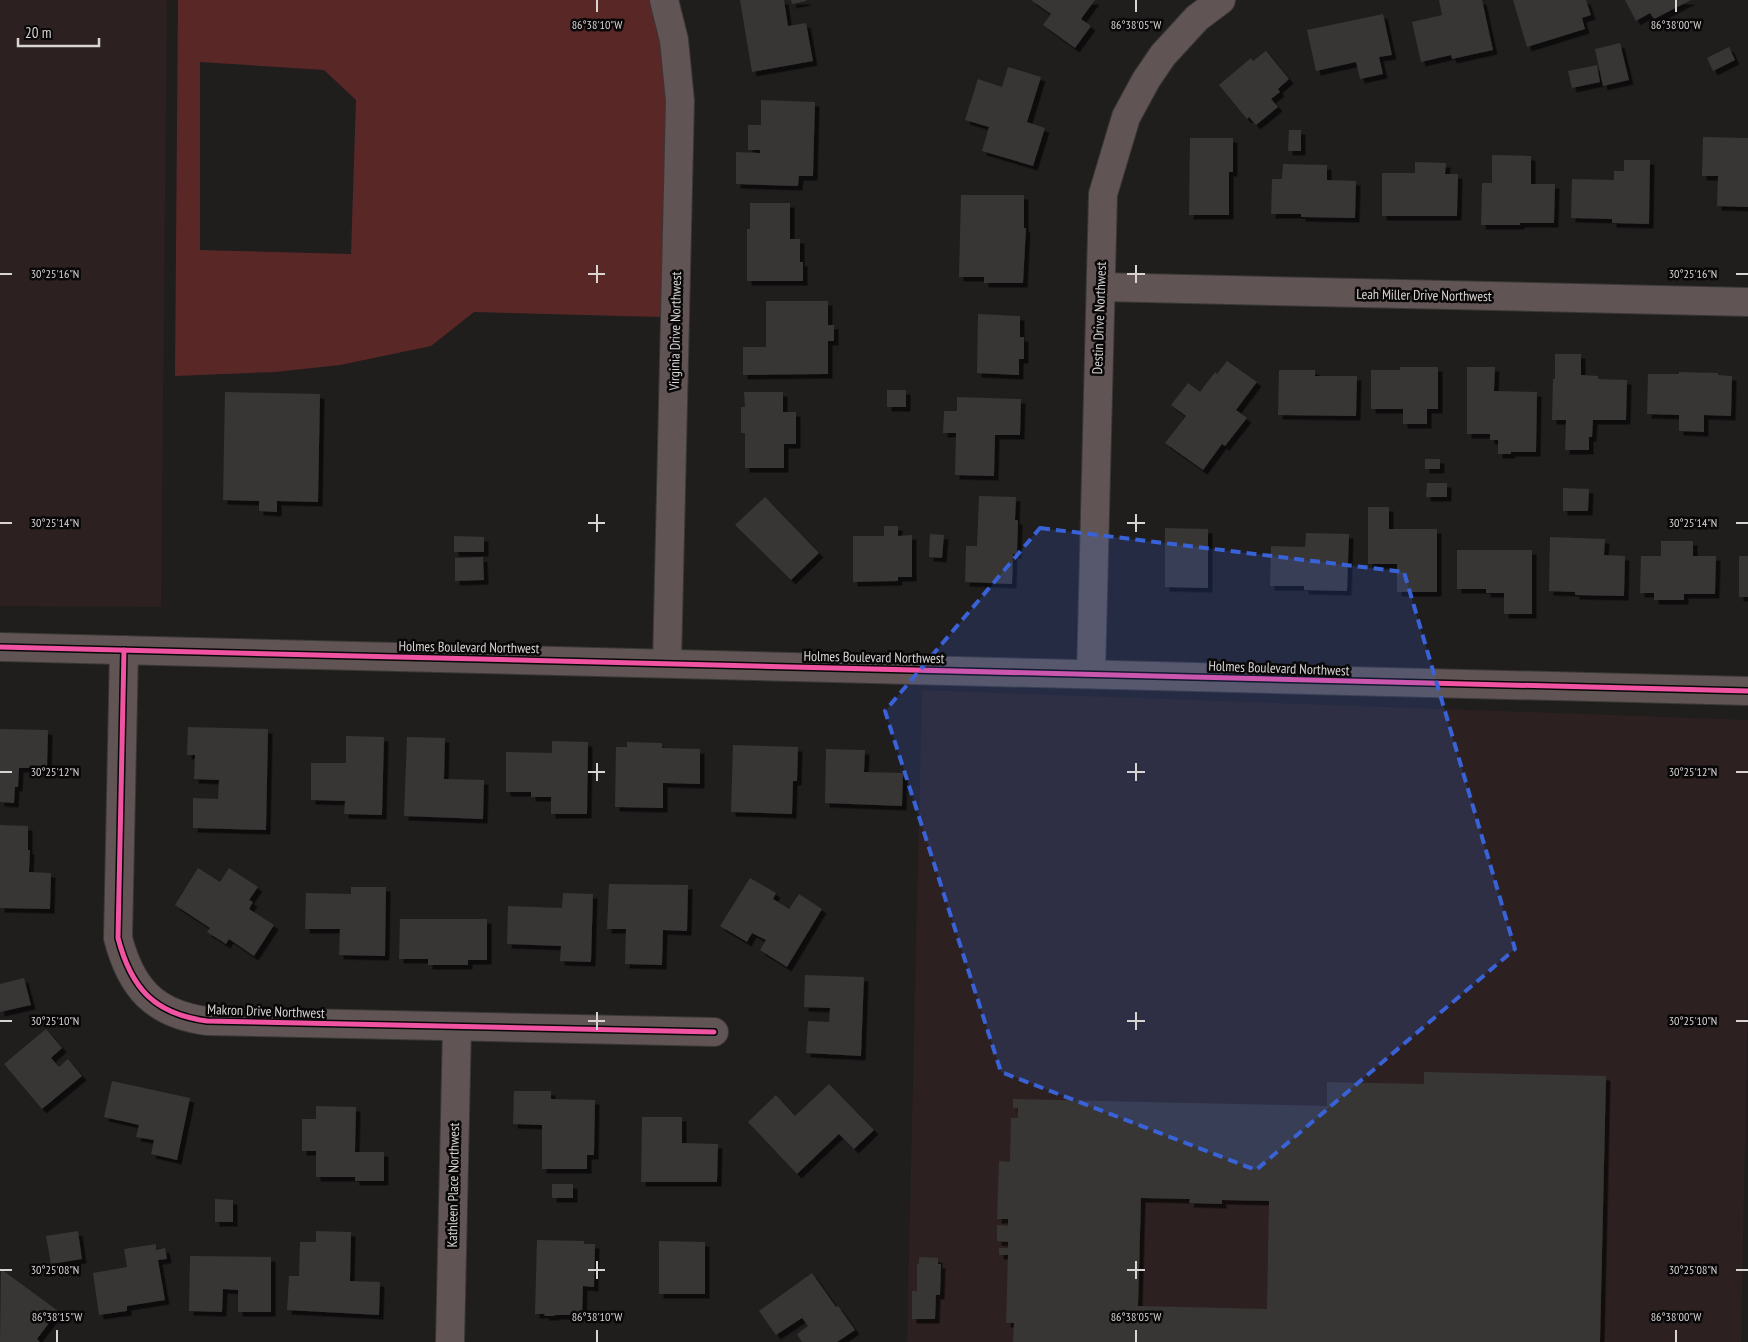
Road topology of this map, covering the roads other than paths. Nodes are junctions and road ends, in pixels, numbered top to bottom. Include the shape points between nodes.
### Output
1 (664, 0) edge
2 (1221, 0) edge
3 (1101, 287) junction
4 (1748, 302) edge
5 (0, 647) edge
6 (124, 650) junction
7 (666, 663) junction
8 (1091, 674) junction
9 (1748, 691) edge
10 (457, 1027) junction
11 (714, 1032) dead end
12 (450, 1342) edge

1 - 7 street, Virginia Drive Northwest via 674,40 680,101
2 - 3 street, Destin Drive Northwest via 1197,18 1163,55 1126,117 1103,194
3 - 4 street, Leah Miller Drive Northwest
3 - 8 street, Destin Drive Northwest
5 - 6 street, Holmes Boulevard Northwest
6 - 7 street, Holmes Boulevard Northwest
6 - 10 street, Makron Drive Northwest via 118,938 124,959 144,993 164,1008 207,1021
7 - 8 street, Holmes Boulevard Northwest
8 - 9 street, Holmes Boulevard Northwest
10 - 11 street, Makron Drive Northwest
10 - 12 street, Kathleen Place Northwest

